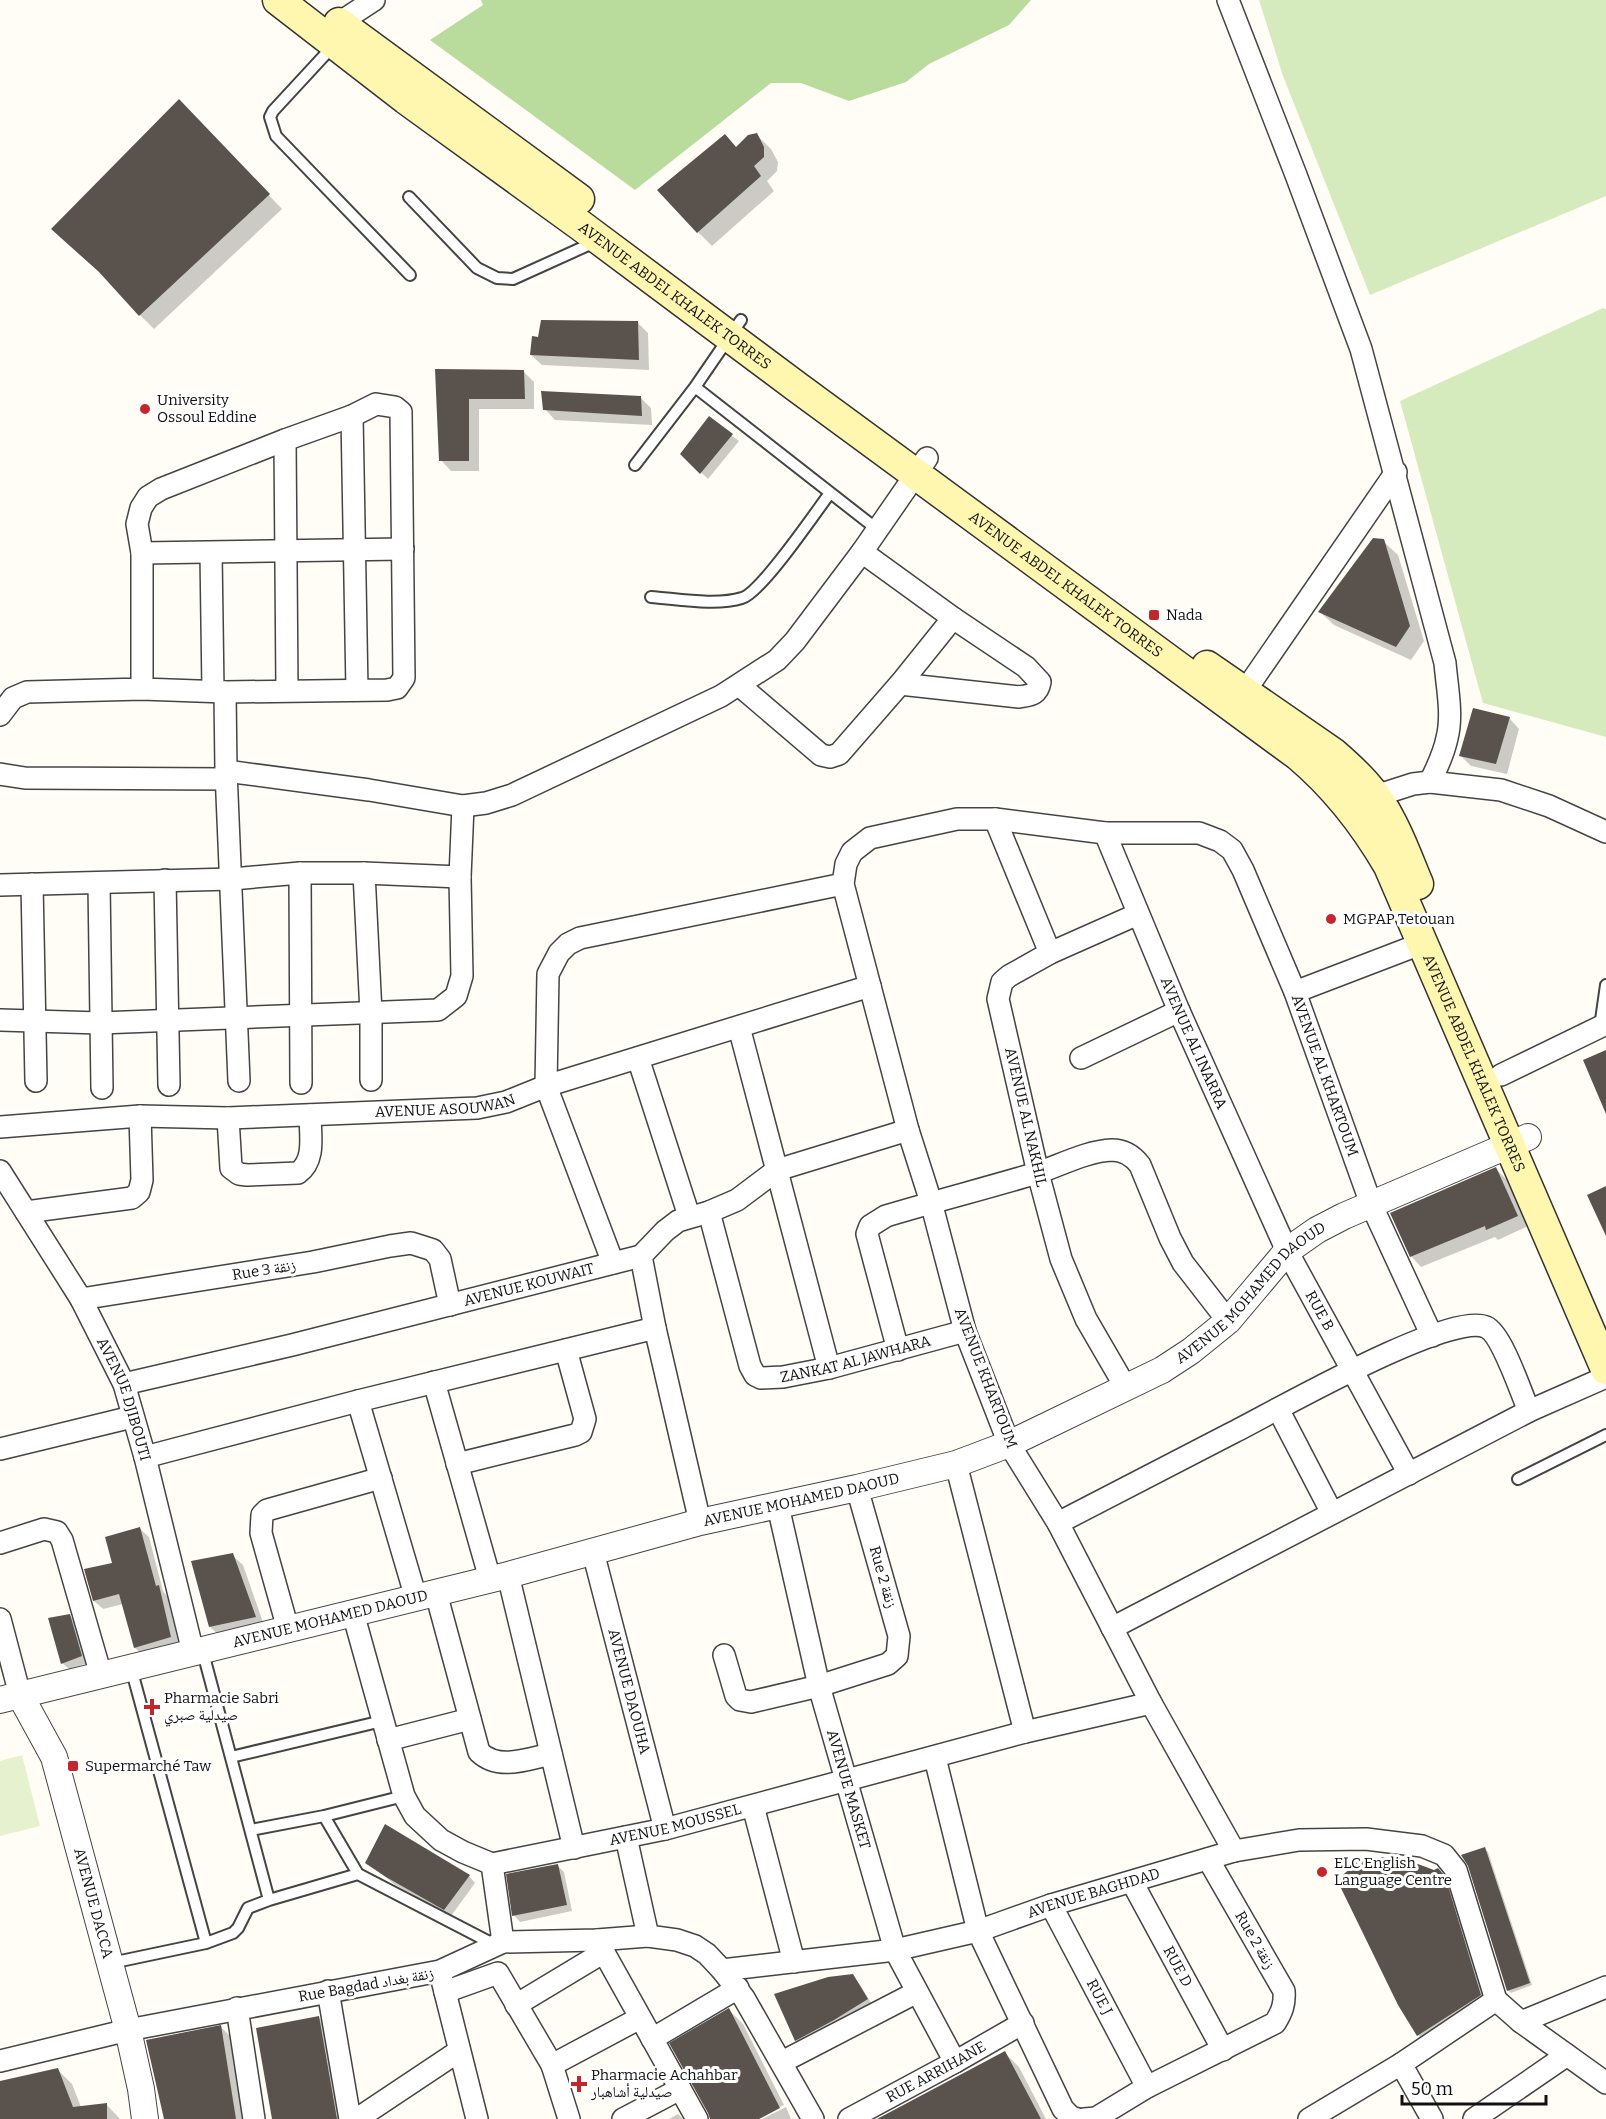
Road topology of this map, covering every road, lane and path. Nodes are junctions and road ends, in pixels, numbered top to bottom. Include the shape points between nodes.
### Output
1 (278, 0) edge
2 (308, 0) edge
3 (374, 0) edge
4 (1227, 0) edge
5 (337, 34) junction
6 (410, 197) dead end
7 (600, 240) junction
8 (410, 275) dead end
9 (735, 329) junction
10 (695, 387) junction
11 (352, 416) junction
12 (285, 440) junction
13 (635, 465) dead end
14 (922, 467) junction
15 (1396, 472) junction
16 (830, 493) junction
17 (878, 530) junction
18 (403, 549) junction
19 (355, 550) junction
20 (285, 552) junction
21 (862, 552) junction
22 (142, 553) junction
23 (211, 553) junction
24 (651, 597) dead end
25 (953, 618) junction
26 (900, 684) junction
27 (739, 686) junction
28 (142, 689) junction
29 (286, 690) junction
30 (357, 690) junction
31 (1245, 691) junction
32 (219, 692) junction
33 (0, 715) edge
34 (0, 774) edge
35 (226, 775) junction
36 (1430, 782) junction
37 (1361, 800) junction
38 (463, 806) junction
39 (995, 819) junction
40 (1606, 832) edge
41 (1105, 833) junction
42 (300, 873) junction
43 (364, 873) junction
44 (459, 877) junction
45 (232, 879) junction
46 (165, 880) junction
47 (32, 884) junction
48 (99, 884) junction
49 (843, 884) junction
50 (0, 885) edge
51 (1138, 914) junction
52 (1423, 943) junction
53 (1050, 953) junction
54 (1606, 985) edge
55 (870, 986) junction
56 (1295, 992) junction
57 (1179, 1011) junction
58 (371, 1013) junction
59 (301, 1016) junction
60 (235, 1017) junction
61 (0, 1020) edge
62 (168, 1020) junction
63 (34, 1022) junction
64 (100, 1023) junction
65 (1603, 1026) edge
66 (739, 1027) junction
67 (638, 1058) junction
68 (1081, 1058) dead end
69 (1501, 1075) junction
70 (371, 1080) dead end
71 (36, 1081) dead end
72 (239, 1081) dead end
73 (301, 1083) dead end
74 (169, 1085) dead end
75 (546, 1086) junction
76 (102, 1088) dead end
77 (310, 1115) junction
78 (140, 1116) junction
79 (228, 1118) junction
80 (0, 1126) edge
81 (908, 1130) junction
82 (1519, 1141) junction
83 (777, 1170) junction
84 (0, 1171) edge
85 (1038, 1173) junction
86 (931, 1202) junction
87 (1371, 1204) junction
88 (26, 1212) junction
89 (699, 1214) junction
90 (1287, 1251) junction
91 (641, 1256) junction
92 (613, 1263) junction
93 (81, 1299) junction
94 (450, 1305) junction
95 (1606, 1316) edge
96 (1228, 1321) junction
97 (655, 1328) junction
98 (965, 1331) junction
99 (1432, 1336) junction
100 (566, 1350) junction
101 (898, 1350) junction
102 (829, 1368) junction
103 (1351, 1369) junction
104 (1606, 1369) edge
105 (1606, 1377) edge
106 (434, 1382) junction
107 (124, 1384) junction
108 (1126, 1388) junction
109 (358, 1401) junction
110 (1278, 1409) junction
111 (1529, 1411) junction
112 (132, 1417) junction
113 (1606, 1436) edge
114 (1009, 1444) junction
115 (0, 1449) edge
116 (145, 1457) junction
117 (457, 1464) junction
118 (956, 1464) junction
119 (1409, 1474) junction
120 (381, 1478) junction
121 (1518, 1479) dead end
122 (857, 1488) junction
123 (778, 1506) junction
124 (1332, 1514) junction
125 (700, 1522) junction
126 (1058, 1523) junction
127 (0, 1543) edge
128 (593, 1552) junction
129 (499, 1577) junction
130 (426, 1595) junction
131 (353, 1613) junction
132 (0, 1619) edge
133 (1112, 1628) junction
134 (288, 1629) junction
135 (197, 1650) junction
136 (724, 1655) dead end
137 (131, 1668) junction
138 (101, 1675) junction
139 (819, 1686) junction
140 (10, 1698) edge
141 (1151, 1703) junction
142 (470, 1719) junction
143 (385, 1731) junction
144 (1025, 1732) junction
145 (552, 1754) junction
146 (231, 1757) junction
147 (935, 1758) junction
148 (844, 1780) junction
149 (404, 1796) junction
150 (753, 1806) junction
151 (324, 1816) junction
152 (665, 1829) junction
153 (251, 1830) junction
154 (626, 1837) junction
155 (574, 1848) junction
156 (1234, 1851) junction
157 (1208, 1860) junction
158 (492, 1864) junction
159 (358, 1874) junction
160 (1132, 1882) junction
161 (269, 1900) junction
162 (1051, 1905) junction
163 (978, 1931) junction
164 (648, 1936) junction
165 (206, 1942) junction
166 (499, 1944) junction
167 (601, 1946) junction
168 (895, 1950) junction
169 (794, 1962) junction
170 (111, 1963) junction
171 (722, 1970) junction
172 (440, 1971) junction
173 (1606, 1987) edge
174 (328, 1991) junction
175 (445, 1992) junction
176 (917, 1992) junction
177 (741, 1993) junction
178 (1496, 2000) junction
179 (516, 2005) junction
180 (237, 2008) junction
181 (640, 2018) junction
182 (1521, 2022) junction
183 (1023, 2023) junction
184 (128, 2030) junction
185 (652, 2039) junction
186 (1223, 2050) junction
187 (459, 2051) junction
188 (1567, 2055) junction
189 (0, 2061) edge
190 (782, 2062) junction
191 (955, 2062) junction
192 (1401, 2064) junction
193 (552, 2065) junction
194 (1606, 2083) edge
195 (1147, 2087) junction
196 (680, 2089) junction
197 (807, 2117) edge
198 (145, 2119) edge
199 (255, 2119) edge
200 (350, 2119) edge
201 (357, 2119) edge
202 (477, 2119) edge
203 (569, 2119) edge
204 (623, 2119) edge
205 (697, 2119) edge
206 (849, 2119) edge
207 (1078, 2119) edge
208 (1084, 2119) edge
209 (1309, 2119) edge
210 (1432, 2119) edge
211 (1474, 2119) edge

1 - 5 main road, AVENUE ABDEL KHALEK TORRES
2 - 5 main road, AVENUE ABDEL KHALEK TORRES
3 - 5 street
4 - 15 street via 1361,349
5 - 7 main road, AVENUE ABDEL KHALEK TORRES
5 - 8 lane via 273,111 272,124 276,136
5 - 9 main road, AVENUE ABDEL KHALEK TORRES via 503,142
6 - 7 lane via 477,268 497,278 513,279
7 - 9 main road, AVENUE ABDEL KHALEK TORRES
9 - 10 lane
9 - 14 main road, AVENUE ABDEL KHALEK TORRES
10 - 13 lane
10 - 16 lane
11 - 12 street
11 - 18 street via 376,404 401,412
11 - 19 street
12 - 20 street
12 - 22 street via 148,497 137,524
14 - 17 street
14 - 31 main road, AVENUE ABDEL KHALEK TORRES
14 - 37 main road, AVENUE ABDEL KHALEK TORRES via 1317,772
15 - 31 street
15 - 36 street via 1445,663 1449,699 1448,737
16 - 17 lane
16 - 24 lane via 765,579 745,598 727,601
17 - 21 street
18 - 19 street
18 - 30 street via 404,678 397,688
19 - 20 street
19 - 30 street
20 - 23 street
20 - 29 street
21 - 25 street
21 - 27 street via 795,641 777,660
22 - 23 street
22 - 28 street
23 - 32 street
25 - 26 street
25 - 26 street via 1026,667 1040,682 1039,690 1019,697
26 - 27 street via 847,747 830,757 820,755
27 - 38 street via 512,795
28 - 32 street
28 - 33 street via 27,692 13,698
29 - 30 street
29 - 32 street
31 - 37 main road, AVENUE ABDEL KHALEK TORRES via 1352,769
32 - 35 street
34 - 35 street via 25,778
35 - 38 street via 369,790
35 - 45 street
36 - 37 street
36 - 40 street via 1501,790
37 - 52 main road, AVENUE ABDEL KHALEK TORRES via 1373,839
37 - 69 main road, AVENUE ABDEL KHALEK TORRES via 1390,820
38 - 44 street
39 - 41 street
39 - 49 street, AVENUE KHARTOUM via 957,819 870,838 852,852
39 - 53 street
41 - 51 street, AVENUE AL INARRA
41 - 56 street, AVENUE AL KHARTOUM via 1199,833 1232,850
42 - 43 street
42 - 45 street
42 - 59 street
43 - 44 street
43 - 58 street
44 - 58 street via 462,976 456,996 438,1010
45 - 46 street
45 - 60 street
46 - 48 street
46 - 62 street
47 - 48 street
47 - 50 street
47 - 63 street
48 - 64 street
49 - 55 street, AVENUE KHARTOUM
49 - 75 street via 580,938 567,944 548,974
51 - 53 street, AVENUE AL NAKHIL
51 - 57 street, AVENUE AL INARRA
52 - 56 street
52 - 82 main road, AVENUE ABDEL KHALEK TORRES
53 - 85 street, AVENUE AL NAKHIL via 1002,982 998,999
54 - 65 lane
55 - 66 street, AVENUE ASOUWAN
55 - 81 street, AVENUE KHARTOUM
56 - 87 street, AVENUE AL KHARTOUM
57 - 68 street
57 - 90 street, AVENUE AL INARRA
58 - 59 street
58 - 70 street
59 - 60 street
59 - 73 street
60 - 62 street
60 - 72 street
61 - 63 street
62 - 64 street
62 - 74 street
63 - 64 street
63 - 71 street
64 - 76 street
65 - 69 street
66 - 67 street, AVENUE ASOUWAN
66 - 83 street
67 - 75 street, AVENUE ASOUWAN
67 - 89 street
69 - 82 main road, AVENUE ABDEL KHALEK TORRES
75 - 77 street, AVENUE ASOUWAN via 506,1102 477,1108
75 - 92 street
77 - 79 street, AVENUE ASOUWAN
77 - 79 street via 309,1160 298,1173 238,1174 231,1168
78 - 79 street, AVENUE ASOUWAN
78 - 80 street, AVENUE ASOUWAN
78 - 88 street via 142,1180 139,1192 132,1198
81 - 83 street
81 - 86 street, AVENUE KHARTOUM
82 - 87 street, AVENUE MOHAMED DAOUD
82 - 95 main road, AVENUE ABDEL KHALEK TORRES
82 - 104 main road, AVENUE ABDEL KHALEK TORRES
83 - 89 street via 736,1200
83 - 102 street
84 - 88 street, AVENUE DJIBOUTI
85 - 86 street
85 - 96 street via 1112,1150 1133,1157 1183,1263
85 - 108 street, AVENUE AL NAKHIL via 1071,1286
86 - 98 street, AVENUE KHARTOUM
86 - 101 street via 877,1220 867,1234
87 - 90 street, AVENUE MOHAMED DAOUD via 1317,1230
87 - 99 street, AVENUE AL KHARTOUM
88 - 93 street, AVENUE DJIBOUTI
89 - 91 street via 678,1221
89 - 102 street, ZANKAT AL JAWHARA via 755,1375 767,1379
90 - 96 street, AVENUE MOHAMED DAOUD
90 - 103 street, RUE B
91 - 92 street, AVENUE KOUWAIT
91 - 97 street
92 - 94 street, AVENUE KOUWAIT
93 - 94 street, Rue 3 زنقة via 411,1243 433,1250 440,1259
93 - 107 street, AVENUE DJIBOUTI
94 - 107 street, AVENUE KOUWAIT
96 - 108 street, AVENUE MOHAMED DAOUD via 1191,1351
97 - 100 street
97 - 125 street
98 - 101 street, ZANKAT AL JAWHARA
98 - 114 street, AVENUE KHARTOUM
99 - 103 street
99 - 111 street via 1461,1326 1488,1327 1499,1339
100 - 106 street
100 - 117 street via 585,1419 580,1432
101 - 102 street, ZANKAT AL JAWHARA
103 - 110 street
103 - 119 street, RUE B
105 - 111 street
106 - 109 street
106 - 117 street
107 - 112 street, AVENUE DJIBOUTI
108 - 114 street, AVENUE MOHAMED DAOUD
109 - 116 street
109 - 120 street
110 - 124 street
110 - 126 street
111 - 119 street
112 - 115 street
112 - 116 street, AVENUE DJIBOUTI
113 - 121 lane
114 - 118 street, AVENUE MOHAMED DAOUD
114 - 126 street, AVENUE KHARTOUM
116 - 135 street, AVENUE DJIBOUTI
117 - 129 street
118 - 122 street, AVENUE MOHAMED DAOUD
118 - 144 street
119 - 124 street
120 - 130 street
120 - 134 street via 267,1510 262,1515 261,1533
122 - 123 street, AVENUE MOHAMED DAOUD
122 - 139 street, Rue 2 زنقة via 899,1636 897,1656 888,1664
123 - 125 street, AVENUE MOHAMED DAOUD
123 - 139 street, AVENUE MASKET
124 - 133 street
125 - 128 street, AVENUE MOHAMED DAOUD
126 - 133 street, AVENUE KHARTOUM
127 - 138 street via 44,1529 57,1532
128 - 129 street, AVENUE MOHAMED DAOUD
128 - 152 street, AVENUE DAOUHA
129 - 130 street, AVENUE MOHAMED DAOUD
129 - 145 street
130 - 131 street, AVENUE MOHAMED DAOUD
130 - 142 street
131 - 134 street, AVENUE MOHAMED DAOUD
131 - 143 street
132 - 140 street
133 - 141 street, AVENUE KHARTOUM
134 - 135 street, AVENUE MOHAMED DAOUD
135 - 137 street, AVENUE MOHAMED DAOUD
135 - 146 lane
136 - 139 street via 740,1700 751,1702
137 - 138 street, AVENUE MOHAMED DAOUD
137 - 165 lane
138 - 140 street, AVENUE MOHAMED DAOUD
139 - 148 street, AVENUE MASKET
140 - 170 street, AVENUE DACCA via 54,1757
141 - 144 street, AVENUE MOUSSEL
141 - 156 street, AVENUE KHARTOUM
142 - 143 street
142 - 145 street via 479,1752 487,1759 506,1763
143 - 146 lane
143 - 149 street
144 - 147 street, AVENUE MOUSSEL
145 - 155 street
146 - 153 lane
147 - 148 street, AVENUE MOUSSEL
147 - 163 street
148 - 150 street, AVENUE MOUSSEL
148 - 168 street, AVENUE MASKET
149 - 151 lane
149 - 158 street via 415,1816 441,1840
150 - 152 street, AVENUE MOUSSEL
150 - 169 street
151 - 153 lane
151 - 159 lane
152 - 154 street, AVENUE MOUSSEL
153 - 161 lane
154 - 155 street, AVENUE MOUSSEL
154 - 164 street
155 - 158 street, AVENUE MOUSSEL
156 - 157 street, AVENUE BAGHDAD
156 - 178 street, AVENUE BAGHDAD via 1330,1838 1394,1841 1444,1855 1456,1870
157 - 160 street, AVENUE BAGHDAD
157 - 186 street, Rue 2 زنقة via 1284,1991 1285,2000 1275,2023
158 - 166 street
159 - 161 lane
159 - 166 lane
160 - 162 street, AVENUE BAGHDAD
160 - 186 street, RUE D
161 - 165 lane via 248,1908 232,1933
162 - 163 street, AVENUE BAGHDAD
162 - 195 street, RUE J
163 - 168 street, AVENUE BAGHDAD
163 - 183 street
164 - 167 street, Rue Bagdad زنقة بغداد
164 - 171 street, Rue Bagdad زنقة بغداد via 695,1946
165 - 170 lane
166 - 167 street, Rue Bagdad زنقة بغداد
166 - 172 street, Rue Bagdad زنقة بغداد
167 - 179 street
167 - 181 street
168 - 169 street, AVENUE BAGHDAD
168 - 176 street, AVENUE MASKET
169 - 171 street, AVENUE BAGHDAD
170 - 184 street, AVENUE DACCA
171 - 177 street, Rue Bagdad زنقة بغداد
172 - 174 street, Rue Bagdad زنقة بغداد
172 - 175 street
173 - 182 street
174 - 180 street, Rue Bagdad زنقة بغداد
174 - 200 street
175 - 179 street via 498,1973
175 - 187 street
176 - 190 street
176 - 191 street, AVENUE MASKET
177 - 185 street
177 - 190 street, Rue Bagdad زنقة بغداد
178 - 182 street
178 - 192 street
179 - 193 street
180 - 184 street, Rue Bagdad زنقة بغداد
180 - 199 street
181 - 185 street
181 - 193 street
182 - 188 street
183 - 191 street, RUE ARRIHANE
183 - 207 street via 1063,2109
184 - 189 street, Rue Bagdad زنقة بغداد
184 - 198 street, AVENUE DACCA
185 - 196 street
186 - 195 street
187 - 201 street
187 - 202 street
188 - 194 street
188 - 211 street
190 - 197 street, Rue Bagdad زنقة بغداد
191 - 206 street, RUE ARRIHANE
192 - 209 street
192 - 210 street
193 - 203 street
195 - 208 street via 1096,2118
196 - 204 street
196 - 205 street

